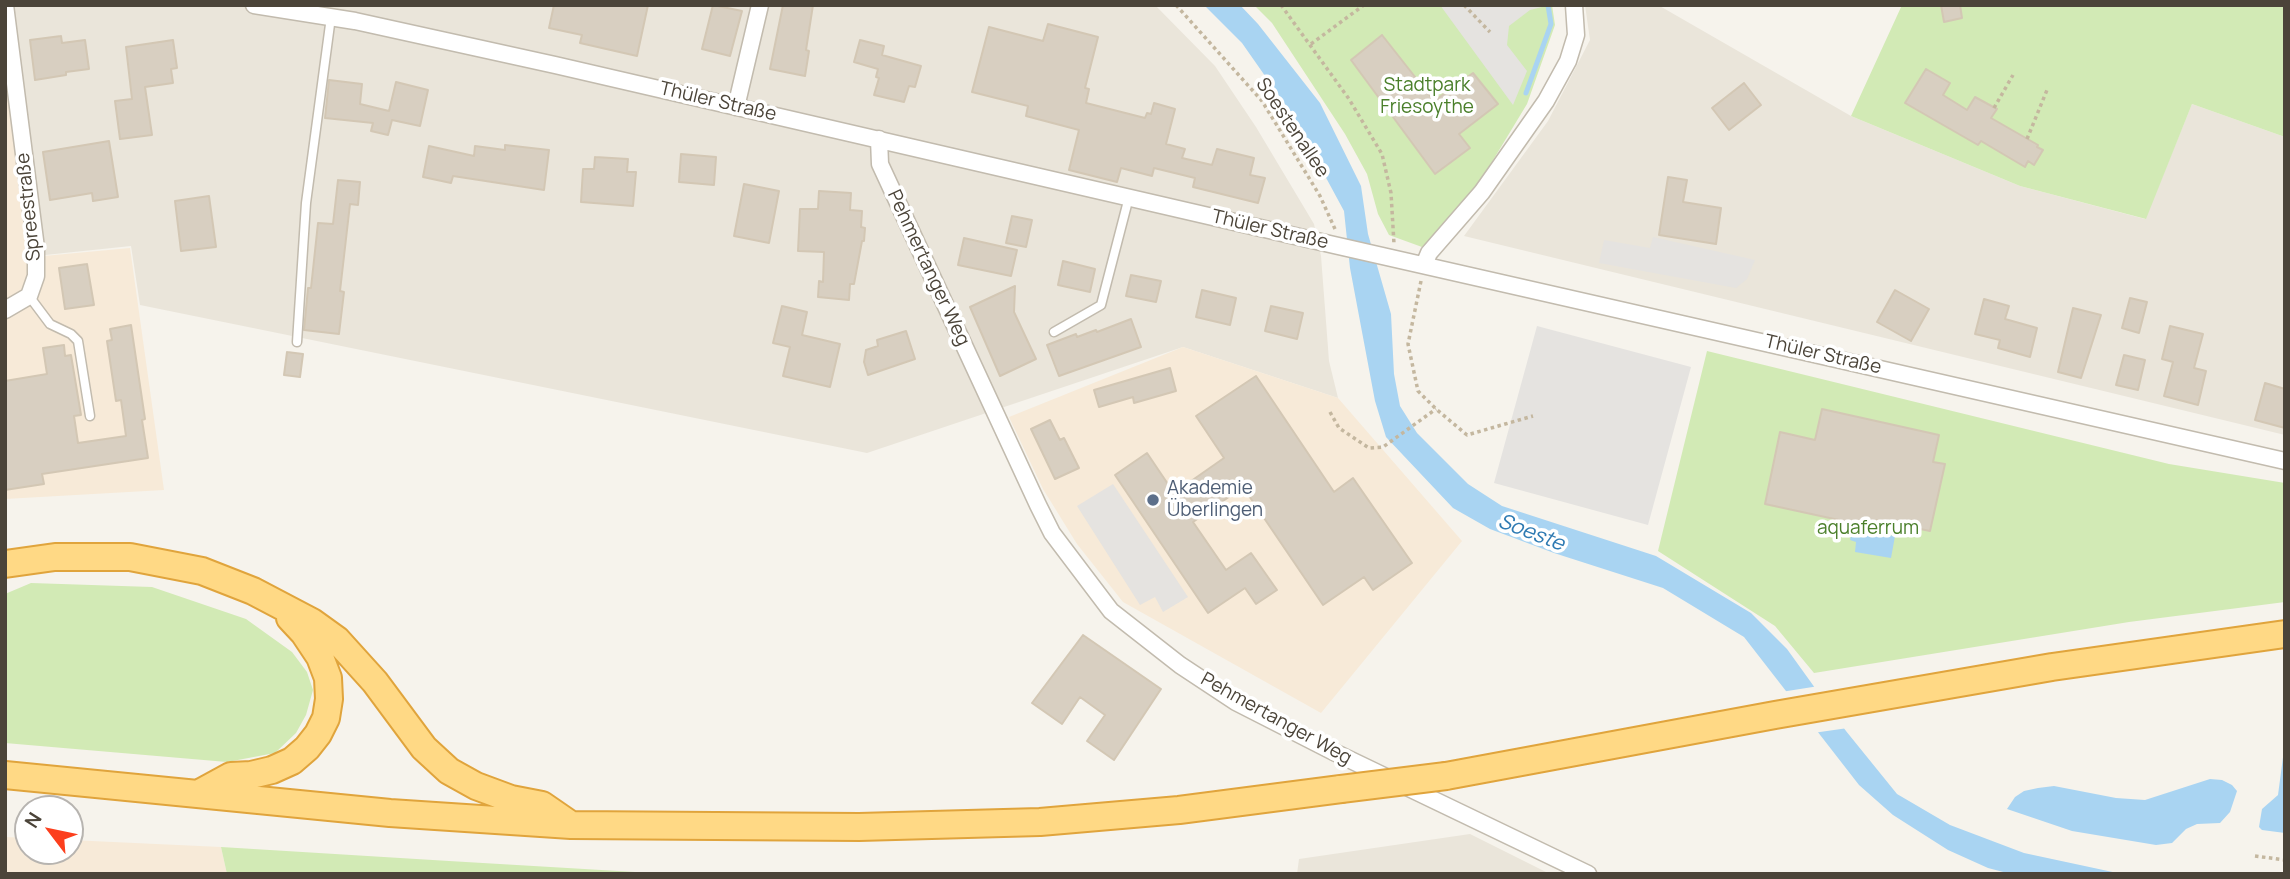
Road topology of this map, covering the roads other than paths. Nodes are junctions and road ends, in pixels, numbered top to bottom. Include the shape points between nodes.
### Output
1 (5, 5) edge
2 (254, 5) edge
3 (760, 5) edge
4 (1573, 5) edge
5 (356, 13) edge
6 (331, 17) junction
7 (736, 107) junction
8 (879, 139) junction
9 (1129, 197) junction
10 (1424, 265) junction
11 (29, 296) junction
12 (5, 310) edge
13 (1054, 332) dead end
14 (297, 342) dead end
15 (90, 416) dead end
16 (2285, 461) edge
17 (5, 564) edge
18 (274, 602) junction
19 (2285, 634) edge
20 (5, 775) edge
21 (198, 794) junction
22 (571, 825) junction
23 (1580, 872) edge

1 - 11 street, Spreestraße via 36,248 36,276
2 - 6 street, Thüler Straße
3 - 7 street
4 - 10 street via 1576,35 1546,102
5 - 6 street, Thüler Straße
5 - 7 street, Thüler Straße
6 - 14 lane via 306,203
7 - 8 street, Thüler Straße
8 - 9 street, Thüler Straße
8 - 23 street, Pehmertanger Weg via 880,164 1038,505 1052,533 1111,611 1236,702
9 - 10 street, Thüler Straße via 1340,246 1390,251
9 - 13 lane via 1101,305
10 - 16 street, Thüler Straße
11 - 12 street
11 - 15 lane via 50,324 78,341
17 - 18 highway via 55,557 130,557 202,571
18 - 21 highway via 320,657 328,678 326,718 307,748 292,761 272,770 231,776
18 - 22 highway via 337,640 424,748 449,771 475,786 542,805
19 - 22 highway, bridge via 2052,667 1446,776 1179,810 1040,822 859,827
20 - 21 highway
21 - 22 highway

